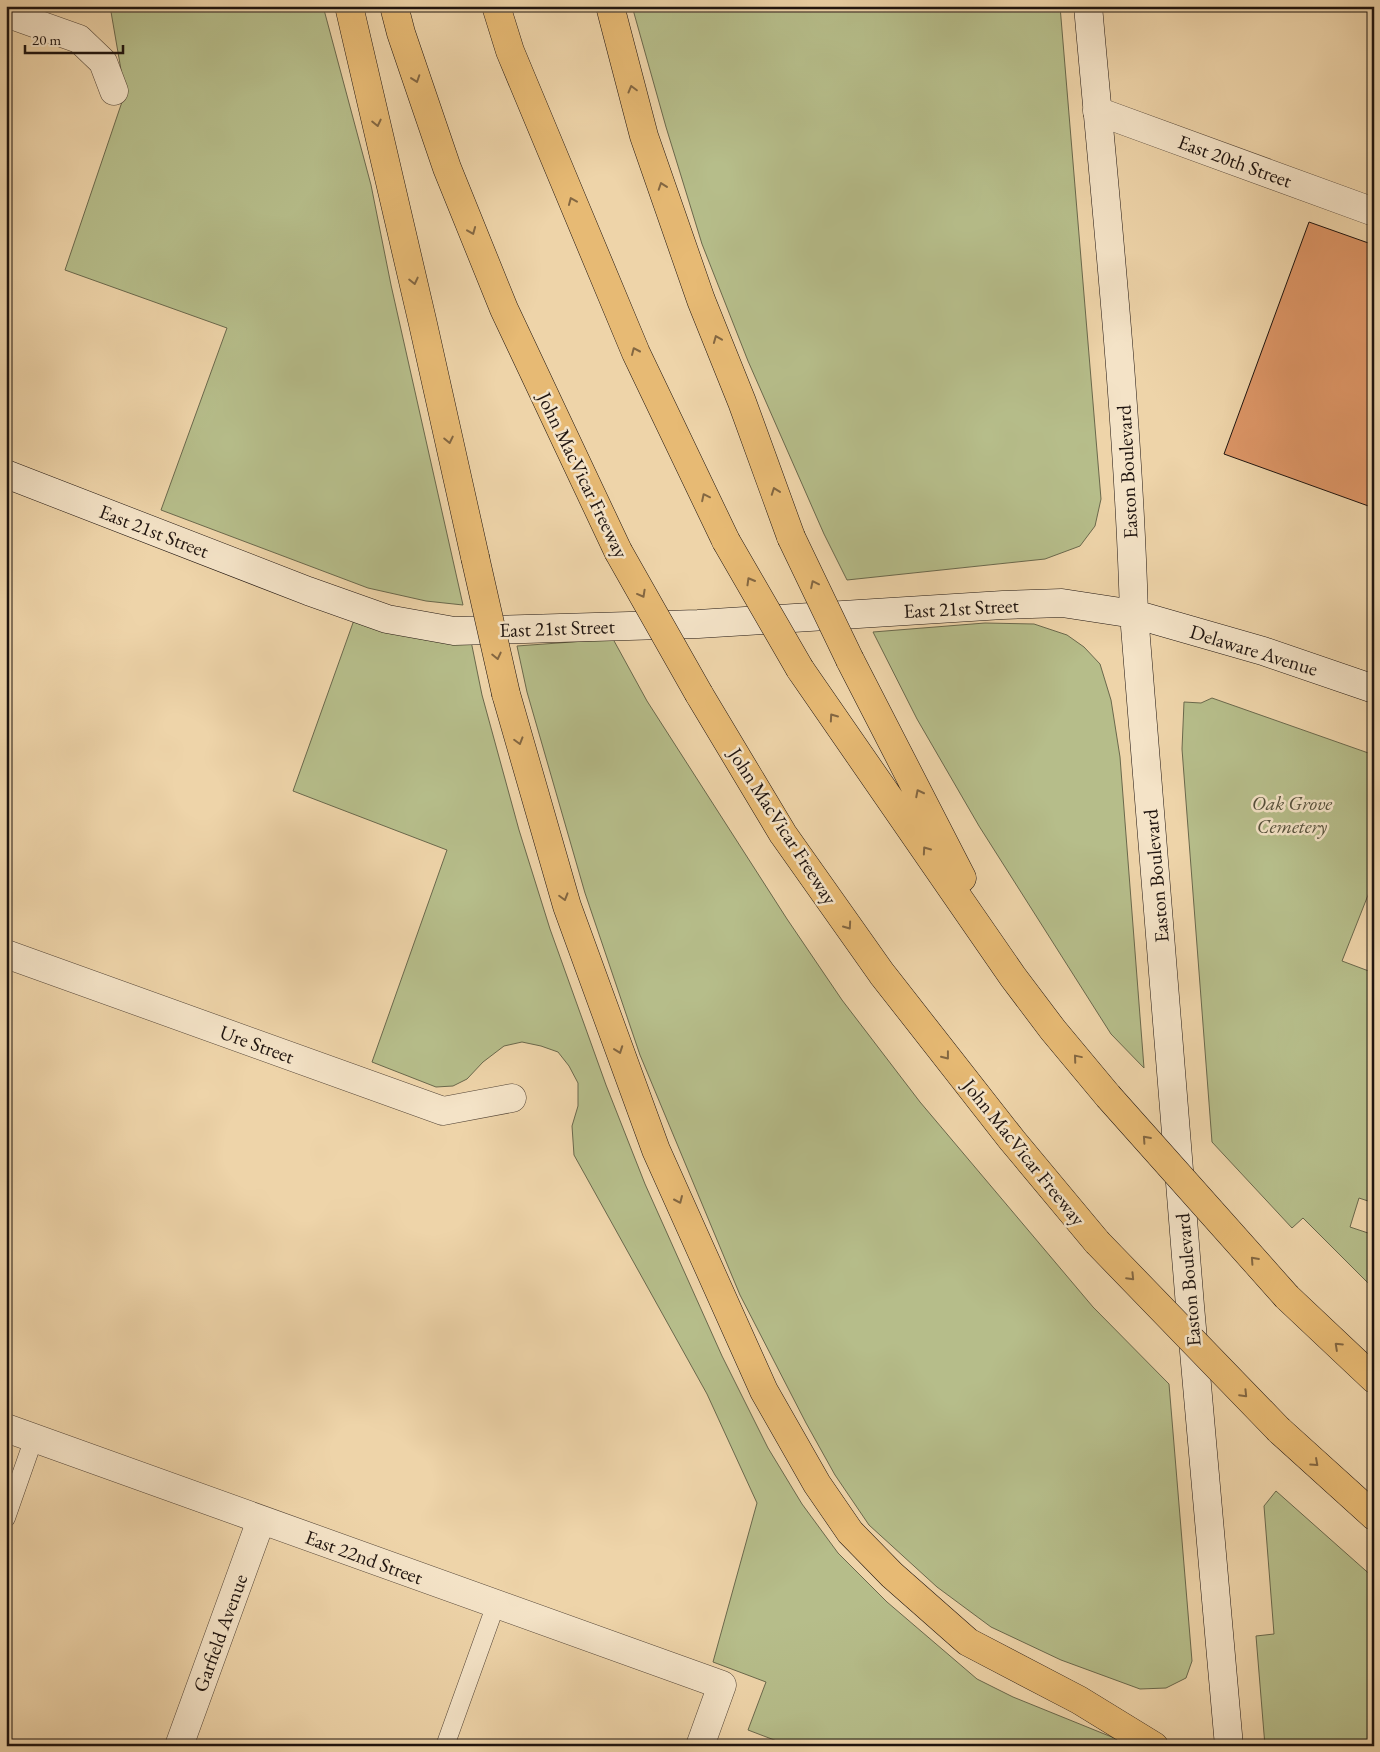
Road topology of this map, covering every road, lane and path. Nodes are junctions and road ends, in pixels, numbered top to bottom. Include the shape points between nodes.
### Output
1 (394, 6) edge
2 (496, 6) edge
3 (610, 6) edge
4 (1088, 6) edge
5 (6, 13) edge
6 (351, 15) edge
7 (114, 91) dead end
8 (1097, 110) junction
9 (1374, 212) edge
10 (6, 474) edge
11 (1134, 614) junction
12 (1372, 686) edge
13 (6, 954) edge
14 (1013, 977) junction
15 (512, 1098) dead end
16 (1374, 1379) edge
17 (6, 1428) edge
18 (34, 1438) junction
19 (1374, 1516) edge
20 (6, 1518) edge
21 (260, 1520) junction
22 (496, 1604) junction
23 (179, 1746) edge
24 (445, 1746) edge
25 (700, 1746) edge
26 (1154, 1746) edge
27 (1229, 1746) edge

1 -> 19 highway, John MacVicar Freeway, bridge via 447,168 504,310 618,551 783,834 882,974 1097,1242 1279,1430
14 -> 2 highway, bridge via 800,669 726,541 636,352 510,51
14 -> 3 highway, bridge via 850,660 791,537 701,300 644,136
4 - 8 main road, Easton Boulevard
5 - 7 main road via 80,39 103,62
6 -> 26 highway, bridge via 506,694 567,906 656,1150 764,1391 850,1532 892,1575 968,1642 1079,1700
8 - 9 main road, East 20th Street
8 - 11 main road, Easton Boulevard via 1122,381
10 - 11 main road, East 21st Street via 386,619 454,631 698,624 1062,603
11 - 12 main road, Delaware Avenue via 1263,650
11 - 27 main road, Easton Boulevard
13 - 15 main road, Ure Street via 443,1111
16 -> 14 highway, bridge via 1287,1297 1108,1096
17 - 18 main road, East 22nd Street
18 - 20 lane
18 - 21 main road, East 22nd Street
21 - 22 main road, East 22nd Street
21 - 23 main road, Garfield Avenue
22 - 24 lane
22 - 25 main road, East 22nd Street via 722,1685

